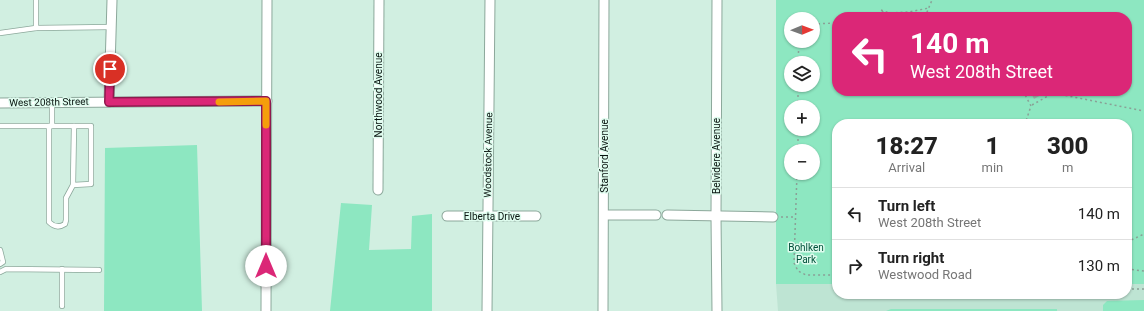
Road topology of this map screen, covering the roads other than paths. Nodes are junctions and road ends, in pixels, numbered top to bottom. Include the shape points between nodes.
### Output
1 (36, 0) edge
2 (112, 0) edge
3 (267, 0) edge
4 (379, 0) edge
5 (490, 0) edge
6 (604, 0) edge
7 (717, 0) edge
8 (111, 27) junction
9 (36, 28) junction
10 (0, 33) edge
11 (266, 101) junction
12 (52, 102) junction
13 (109, 102) junction
14 (0, 103) edge
15 (0, 126) edge
16 (51, 126) junction
17 (74, 126) junction
18 (73, 185) junction
19 (378, 190) dead end
20 (604, 215) junction
21 (656, 215) dead end
22 (447, 216) dead end
23 (536, 216) dead end
24 (667, 216) dead end
25 (716, 216) junction
26 (773, 216) road end
27 (487, 217) junction
28 (0, 250) edge
29 (0, 264) edge
30 (62, 270) junction
31 (99, 270) dead end
32 (0, 272) edge
33 (62, 306) dead end
34 (266, 311) edge
35 (487, 311) edge
36 (603, 311) edge
37 (717, 311) edge

1 - 9 lane
2 - 8 street
3 - 11 street
4 - 19 street, Northwood Avenue
5 - 27 street, Woodstock Avenue
6 - 20 street, Stanford Avenue
7 - 25 street, Belvidere Avenue
8 - 9 lane
8 - 13 street
9 - 10 lane
11 - 13 street, West 208th Street
11 - 34 street
12 - 13 street, West 208th Street
12 - 14 street, West 208th Street
12 - 16 lane
15 - 16 lane
16 - 17 lane
16 - 18 lane via 49,222 54,226 65,224 66,198
17 - 18 lane
17 - 18 lane via 91,126 91,184
20 - 21 street
20 - 36 street, Stanford Avenue
22 - 27 street, Elberta Drive
23 - 27 street, Elberta Drive
24 - 25 street
25 - 26 street
25 - 37 street, Belvidere Avenue
27 - 35 street, Woodstock Avenue
28 - 29 lane via 3,262
30 - 31 lane
30 - 32 lane
30 - 33 lane

